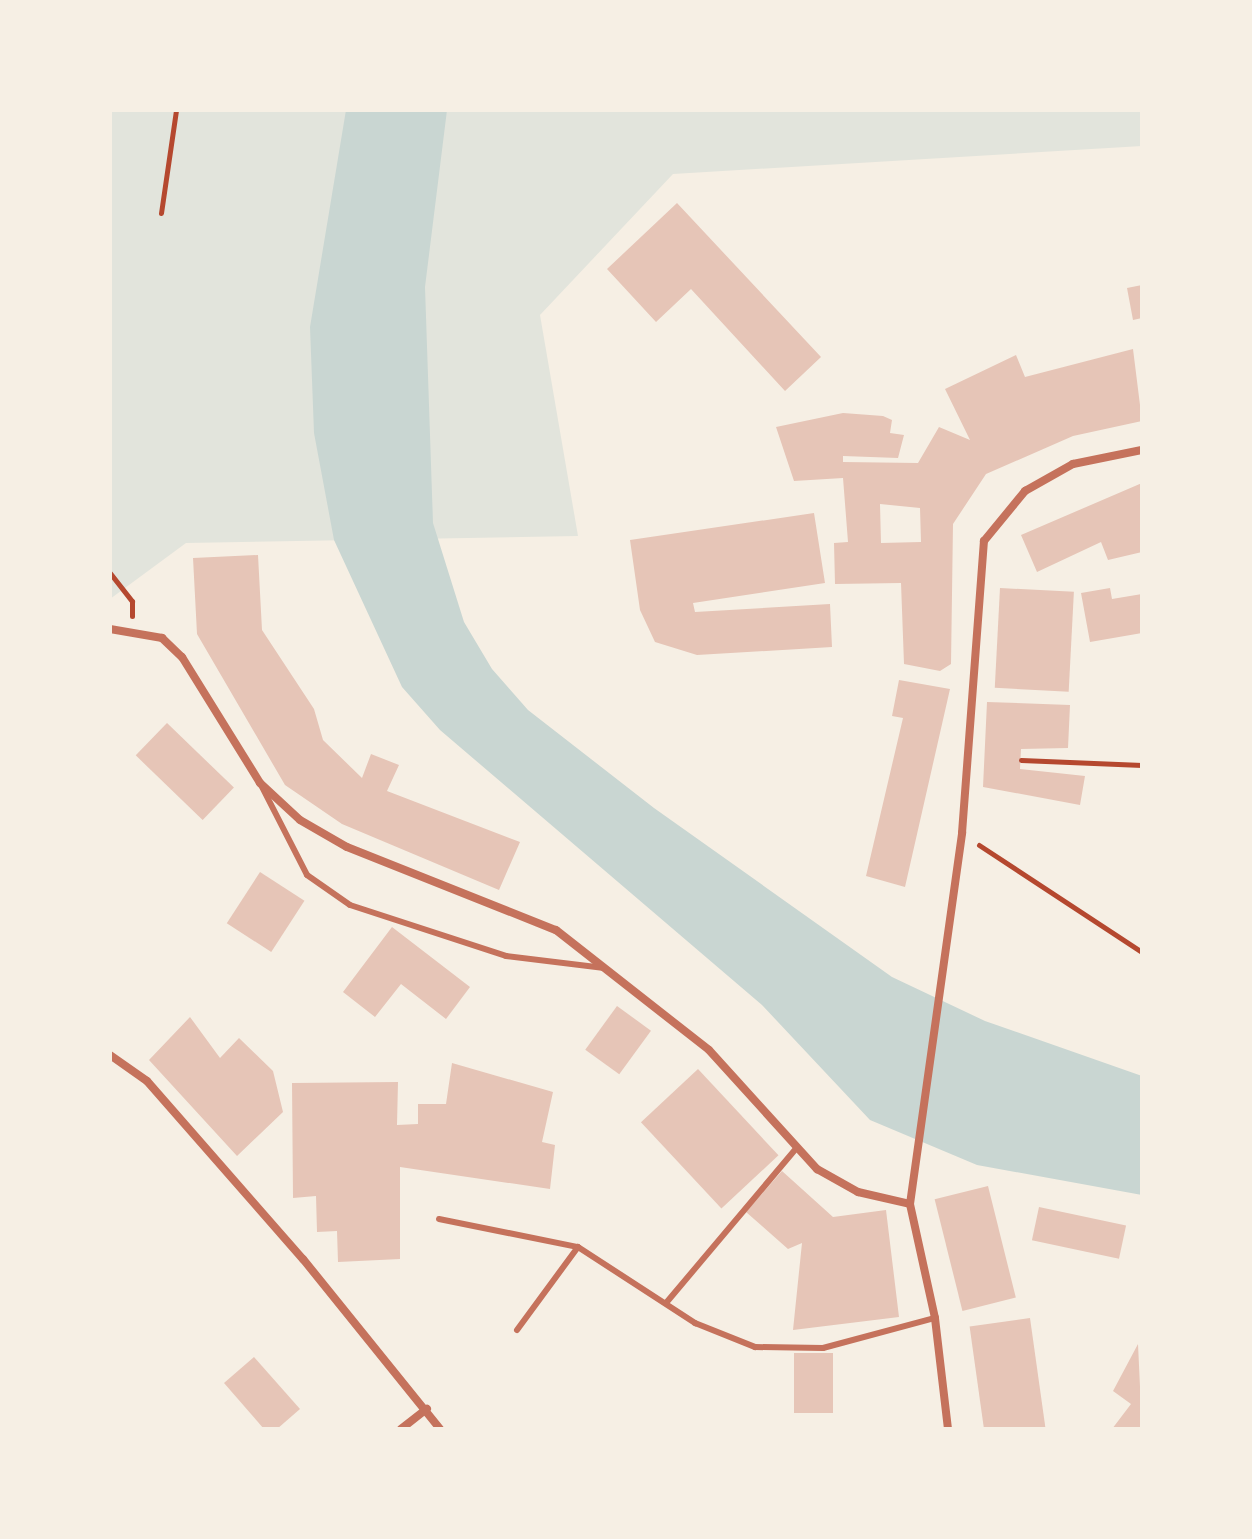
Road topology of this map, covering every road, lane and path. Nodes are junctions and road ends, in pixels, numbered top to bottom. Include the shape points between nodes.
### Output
1 (176, 110) edge
2 (161, 213) dead end
3 (1142, 450) edge
4 (110, 575) edge
5 (110, 629) edge
6 (133, 629) junction
7 (1021, 760) dead end
8 (1142, 765) edge
9 (260, 783) junction
10 (962, 833) junction
11 (1142, 952) edge
12 (604, 968) junction
13 (110, 1055) edge
14 (795, 1150) junction
15 (910, 1204) junction
16 (439, 1219) dead end
17 (578, 1247) junction
18 (666, 1303) junction
19 (935, 1318) junction
20 (517, 1330) dead end
21 (427, 1409) junction
22 (401, 1429) edge
23 (440, 1429) edge
24 (948, 1429) edge

1 - 2 path
3 - 10 street via 1073,464 1025,491 984,541
4 - 6 path via 132,601
5 - 6 street
6 - 9 street via 162,638 207,691
7 - 8 path
9 - 12 street via 300,820 347,847 556,930
9 - 12 lane via 307,875 350,905 506,956
10 - 11 path
10 - 15 street
12 - 14 street via 709,1050
13 - 21 street via 147,1081
14 - 15 street via 858,1192
14 - 18 lane
15 - 19 street
16 - 17 lane
17 - 18 lane
17 - 20 lane
18 - 19 lane via 723,1338 755,1347 823,1348
19 - 24 street
21 - 22 street
21 - 23 street

